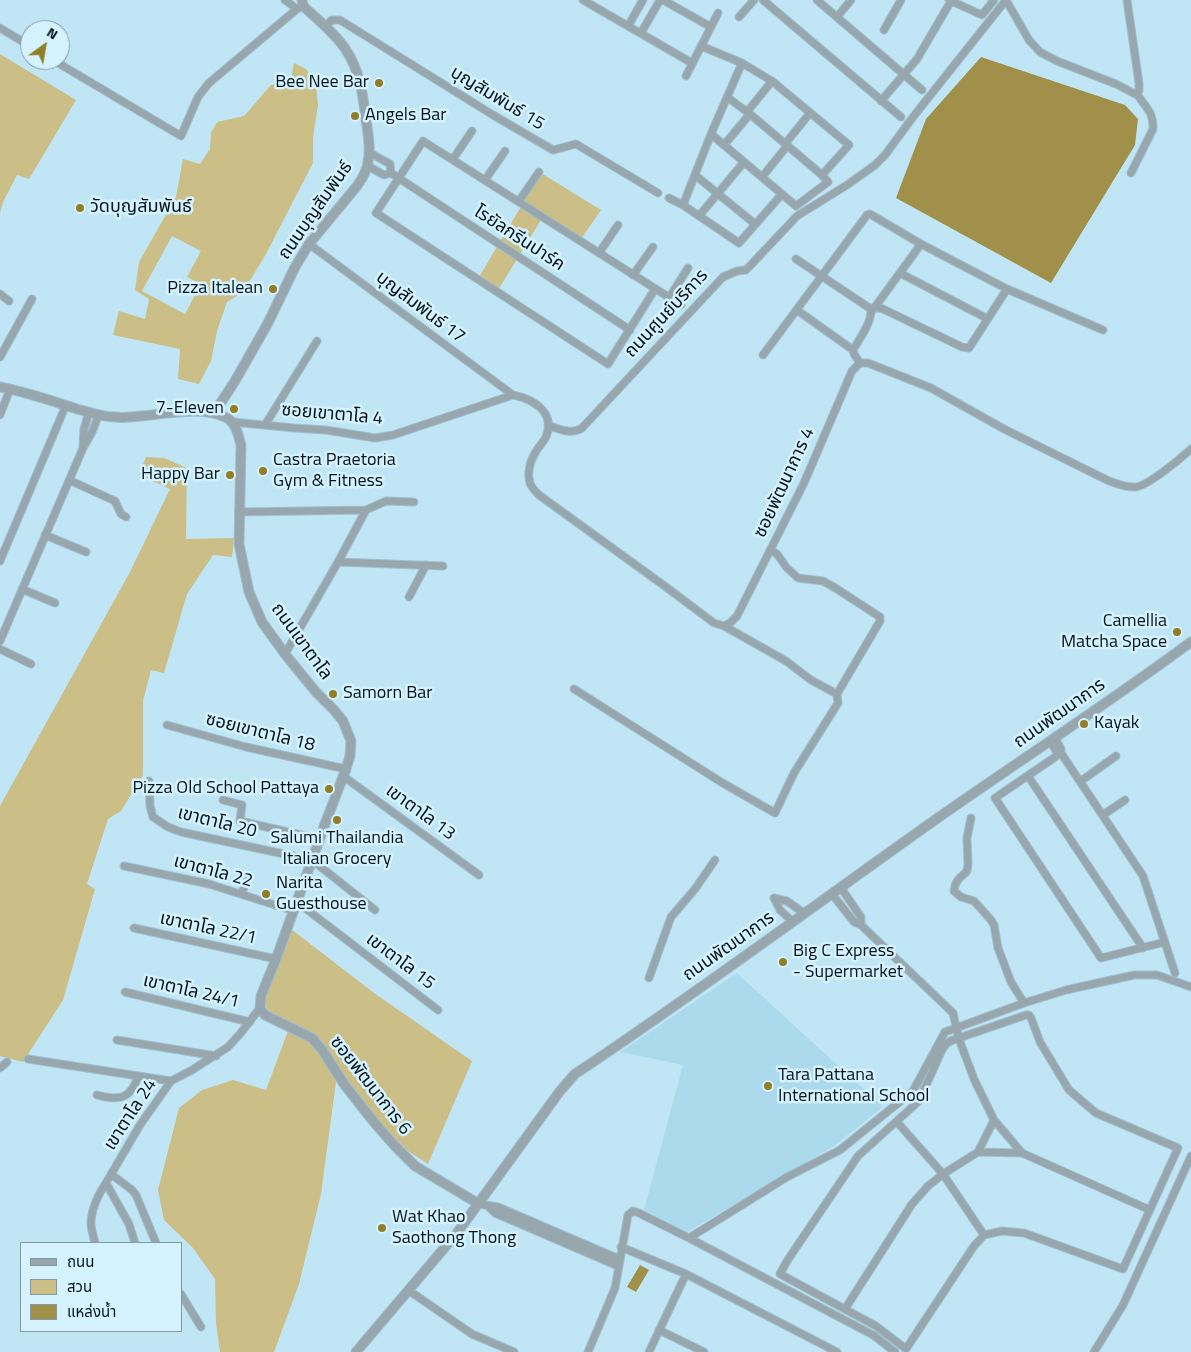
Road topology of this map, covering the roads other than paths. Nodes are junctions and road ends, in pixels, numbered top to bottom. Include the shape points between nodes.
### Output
1 (285, 0) edge
2 (583, 0) edge
3 (643, 0) edge
4 (662, 0) edge
5 (754, 0) edge
6 (763, 0) edge
7 (817, 0) edge
8 (851, 0) edge
9 (901, 0) edge
10 (950, 0) edge
11 (994, 0) edge
12 (1006, 0) edge
13 (1127, 0) edge
14 (301, 5) edge
15 (718, 13) dead end
16 (739, 17) dead end
17 (837, 17) junction
18 (325, 26) junction
19 (628, 26) junction
20 (711, 27) junction
21 (0, 28) edge
22 (884, 30) dead end
23 (641, 33) junction
24 (20, 40) edge
25 (701, 46) junction
26 (692, 63) junction
27 (742, 63) junction
28 (70, 70) edge
29 (904, 74) junction
30 (686, 76) dead end
31 (772, 81) junction
32 (922, 90) dead end
33 (1137, 94) junction
34 (728, 97) junction
35 (881, 101) junction
36 (810, 112) junction
37 (749, 113) junction
38 (901, 117) dead end
39 (472, 131) dead end
40 (711, 134) junction
41 (786, 145) junction
42 (724, 146) junction
43 (505, 151) dead end
44 (370, 153) junction
45 (452, 159) junction
46 (744, 162) junction
47 (368, 166) junction
48 (539, 172) dead end
49 (391, 173) junction
50 (1131, 174) dead end
51 (695, 175) junction
52 (822, 175) junction
53 (762, 177) junction
54 (399, 178) junction
55 (485, 180) junction
56 (658, 192) dead end
57 (718, 194) junction
58 (782, 194) junction
59 (669, 198) dead end
60 (520, 201) junction
61 (683, 205) junction
62 (699, 216) junction
63 (756, 224) junction
64 (618, 225) dead end
65 (309, 244) junction
66 (921, 244) junction
67 (653, 246) dead end
68 (599, 253) junction
69 (796, 260) dead end
70 (688, 268) dead end
71 (900, 272) junction
72 (633, 275) junction
73 (822, 276) junction
74 (655, 289) junction
75 (1007, 289) junction
76 (0, 294) edge
77 (669, 298) junction
78 (32, 299) dead end
79 (9, 301) dead end
80 (681, 305) dead end
81 (873, 309) junction
82 (797, 310) junction
83 (988, 319) junction
84 (630, 330) junction
85 (1102, 330) dead end
86 (317, 341) dead end
87 (853, 350) junction
88 (763, 355) dead end
89 (0, 357) edge
90 (860, 363) junction
91 (0, 387) edge
92 (10, 389) junction
93 (512, 395) junction
94 (66, 405) junction
95 (89, 412) junction
96 (214, 413) junction
97 (99, 414) junction
98 (0, 415) edge
99 (232, 422) junction
100 (548, 424) junction
101 (265, 425) junction
102 (83, 448) junction
103 (1191, 449) edge
104 (69, 480) junction
105 (414, 502) dead end
106 (366, 510) junction
107 (239, 512) junction
108 (126, 517) dead end
109 (45, 535) junction
110 (770, 550) junction
111 (86, 552) dead end
112 (0, 561) edge
113 (338, 562) junction
114 (426, 565) junction
115 (443, 566) dead end
116 (22, 589) junction
117 (409, 597) dead end
118 (55, 603) dead end
119 (724, 626) junction
120 (0, 641) edge
121 (1191, 642) edge
122 (0, 649) edge
123 (285, 654) junction
124 (31, 664) dead end
125 (574, 688) dead end
126 (838, 694) junction
127 (168, 725) dead end
128 (1052, 740) junction
129 (1061, 754) junction
130 (1116, 756) dead end
131 (344, 773) junction
132 (1028, 776) junction
133 (149, 781) dead end
134 (1081, 782) junction
135 (223, 800) dead end
136 (1125, 800) dead end
137 (1103, 815) junction
138 (970, 818) dead end
139 (319, 839) junction
140 (312, 860) junction
141 (715, 860) dead end
142 (124, 866) dead end
143 (479, 875) dead end
144 (249, 878) dead end
145 (841, 888) junction
146 (241, 894) junction
147 (832, 894) junction
148 (295, 907) junction
149 (375, 910) dead end
150 (805, 914) junction
151 (793, 922) junction
152 (861, 925) junction
153 (134, 928) dead end
154 (1165, 942) junction
155 (1143, 948) junction
156 (276, 959) junction
157 (1174, 973) dead end
158 (649, 978) dead end
159 (1191, 987) edge
160 (125, 992) dead end
161 (1024, 1003) junction
162 (260, 1008) junction
163 (438, 1010) dead end
164 (250, 1022) junction
165 (957, 1027) junction
166 (959, 1038) junction
167 (117, 1040) dead end
168 (216, 1056) junction
169 (28, 1059) dead end
170 (3, 1061) edge
171 (0, 1068) edge
172 (138, 1076) junction
173 (171, 1081) junction
174 (97, 1095) dead end
175 (994, 1120) junction
176 (897, 1122) junction
177 (978, 1152) junction
178 (1022, 1153) junction
179 (1191, 1156) edge
180 (111, 1174) junction
181 (943, 1174) junction
182 (106, 1183) junction
183 (479, 1204) junction
184 (1150, 1210) junction
185 (984, 1235) junction
186 (689, 1238) junction
187 (95, 1242) edge
188 (135, 1242) edge
189 (156, 1242) edge
190 (621, 1247) junction
191 (619, 1263) junction
192 (686, 1274) junction
193 (408, 1290) junction
194 (182, 1296) edge
195 (845, 1309) junction
196 (201, 1327) dead end
197 (659, 1330) junction
198 (835, 1351) edge
199 (356, 1352) edge
200 (514, 1352) edge
201 (588, 1352) edge
202 (649, 1352) edge
203 (704, 1352) edge
204 (895, 1352) edge
205 (1094, 1352) edge

1 - 14 street
2 - 19 street
3 - 19 street
4 - 20 street
4 - 23 street
5 - 16 street
6 - 35 street
7 - 17 street
8 - 17 street
9 - 22 street
10 - 11 street via 982,15
10 - 29 street via 917,59
12 - 33 street via 1029,40 1040,52
12 - 100 street, ถนนศูนย์บริการ via 875,165 797,216 746,270 723,277 582,428 567,431
13 - 33 street via 1140,88
14 - 18 street, ถนนบุญสัมพันธ์
14 - 28 street via 208,83 198,97 181,136
15 - 20 street
17 - 29 street
18 - 44 street, ถนนบุญสัมพันธ์ via 345,48 362,87
18 - 56 street, บุญสัมพันธ์ 15 via 332,20 340,20 552,150 576,144
19 - 23 street
20 - 25 street
21 - 24 street
23 - 26 street
25 - 26 street
25 - 27 street
26 - 30 street
27 - 31 street
27 - 34 street
29 - 32 street
29 - 35 street
31 - 36 street
31 - 37 street
33 - 50 street via 1154,121
34 - 37 street
34 - 40 street
35 - 38 street
36 - 41 street
36 - 52 street via 849,145
37 - 41 street
37 - 42 street
39 - 45 street
40 - 42 street
40 - 51 street
41 - 52 street
41 - 53 street
42 - 46 street
43 - 55 street
44 - 47 street, ถนนบุญสัมพันธ์
44 - 49 street, โรยัลกรีนปาร์ค via 390,164
45 - 54 street via 423,141
45 - 55 street
46 - 53 street
46 - 57 street
47 - 49 street, โรยัลกรีนปาร์ค via 384,175
47 - 65 street, ถนนบุญสัมพันธ์ via 357,186
48 - 60 street
49 - 54 street, โรยัลกรีนปาร์ค
51 - 57 street
51 - 61 street
52 - 58 street via 828,182 796,206
53 - 58 street
54 - 84 street, โรยัลกรีนปาร์ค
54 - 84 street via 376,213 608,364
55 - 60 street
57 - 62 street
57 - 63 street
58 - 63 street
59 - 61 street
60 - 68 street
61 - 62 street
62 - 63 street via 739,242
64 - 68 street
65 - 93 street, บุญสัมพันธ์ 17
65 - 96 street, ถนนบุญสัมพันธ์ via 268,323
66 - 71 street
66 - 73 street via 873,214 867,215
66 - 75 street
67 - 72 street
68 - 72 street
69 - 73 street
70 - 77 street
71 - 81 street
71 - 83 street
72 - 74 street
73 - 81 street
73 - 82 street
74 - 77 street
74 - 84 street
75 - 83 street
75 - 85 street
76 - 79 street
77 - 80 street
78 - 89 street
81 - 83 street via 884,309 966,348 972,345
81 - 87 street
82 - 87 street
82 - 88 street
86 - 101 street
87 - 90 street
90 - 103 street via 930,388 1004,429 1123,486 1144,484
90 - 110 street, ซอยพัฒนาการ 4 via 852,371 804,483
91 - 92 street
92 - 94 street
92 - 98 street
93 - 100 street via 540,406
93 - 101 street, ซอยเขาตาโล 4 via 393,435 374,438
94 - 95 street
94 - 112 street
95 - 97 street
95 - 102 street
96 - 97 street via 198,411 140,417
96 - 99 street
97 - 102 street
99 - 101 street, ซอยเขาตาโล 4
99 - 107 street, ถนนเขาตาโล via 241,445
100 - 119 street via 546,437 534,453 529,470 530,484 539,496 714,623
102 - 104 street
104 - 108 street via 115,501
104 - 109 street
105 - 106 street via 386,501
106 - 107 street
106 - 113 street
107 - 123 street, ถนนเขาตาโล via 240,544 249,592 262,622
109 - 111 street
109 - 116 street
110 - 119 street, ซอยพัฒนาการ 4 via 737,616
110 - 126 street via 798,578 823,581 880,617
113 - 114 street
113 - 123 street
114 - 115 street
114 - 117 street
116 - 118 street
116 - 120 street
119 - 126 street
121 - 128 street, ถนนพัฒนาการ
122 - 124 street
123 - 131 street, ถนนเขาตาโล via 343,721 351,741
125 - 126 street via 721,782 775,812 794,773 838,703
127 - 131 street, ซอยเขาตาโล 18
128 - 129 street via 1056,751
128 - 145 street, ถนนพัฒนาการ
129 - 132 street
129 - 134 street
130 - 134 street
131 - 139 street, ถนนเขาตาโล
131 - 143 street, เขาตาโล 13
132 - 155 street
132 - 155 street via 995,798 1101,958
133 - 140 street, เขาตาโล 20 via 153,817 168,827
134 - 137 street
135 - 139 street via 242,805 240,821
136 - 137 street
137 - 154 street via 1143,876
138 - 161 street via 968,872 954,884 954,891 974,901 991,920 1011,982
139 - 140 street, ถนนเขาตาโล
140 - 148 street, ถนนเขาตาโล
140 - 149 street
141 - 158 street via 671,917
142 - 146 street, เขาตาโล 22
144 - 146 street
145 - 147 street, ถนนพัฒนาการ
145 - 152 street via 861,916
146 - 148 street, เขาตาโล 22
147 - 150 street, ถนนพัฒนาการ
147 - 152 street via 854,922
148 - 156 street, ถนนเขาตาโล
148 - 163 street, เขาตาโล 15
150 - 151 street, ถนนพัฒนาการ
150 - 151 street via 787,901 774,898 780,910
151 - 183 street, ถนนพัฒนาการ via 575,1074
152 - 165 street via 953,1013
153 - 156 street, เขาตาโล 22/1
154 - 155 street
154 - 157 street
156 - 162 street, ถนนเขาตาโล via 261,996
159 - 161 street via 1157,975 1134,975
160 - 164 street, เขาตาโล 24/1
161 - 165 street
162 - 164 street, เขาตาโล 24
162 - 183 street, ซอยพัฒนาการ 6 via 265,1015 312,1038 373,1122 416,1166
164 - 168 street, เขาตาโล 24
165 - 166 street
165 - 186 street via 946,1032 913,1091 840,1150 788,1177
166 - 175 street
166 - 176 street via 942,1050 919,1101
166 - 184 street via 1029,1015 1040,1042 1069,1090 1096,1113 1178,1148
167 - 168 street
168 - 173 street, เขาตาโล 24
169 - 172 street
170 - 171 street
172 - 173 street
172 - 174 street via 130,1093 121,1098
173 - 180 street, เขาตาโล 24
175 - 177 street
175 - 178 street
176 - 181 street
176 - 195 street via 858,1156 780,1274
177 - 178 street
177 - 181 street
178 - 184 street
179 - 205 street via 1123,1305
180 - 182 street, เขาตาโล 24
180 - 189 street via 136,1195
181 - 185 street
181 - 195 street via 912,1204
182 - 187 street, เขาตาโล 24 via 92,1212
182 - 188 street via 129,1224
183 - 191 street via 498,1208
183 - 193 street, ถนนพัฒนาการ
184 - 185 street via 1123,1269 1024,1233 1002,1230
185 - 195 street via 906,1349 876,1326
186 - 190 street via 633,1211 628,1216
186 - 204 street via 873,1335
190 - 191 street
190 - 192 street
191 - 201 street via 615,1288
192 - 197 street
192 - 198 street
193 - 199 street, ถนนพัฒนาการ
193 - 200 street via 472,1334
194 - 196 street
197 - 202 street
197 - 203 street

